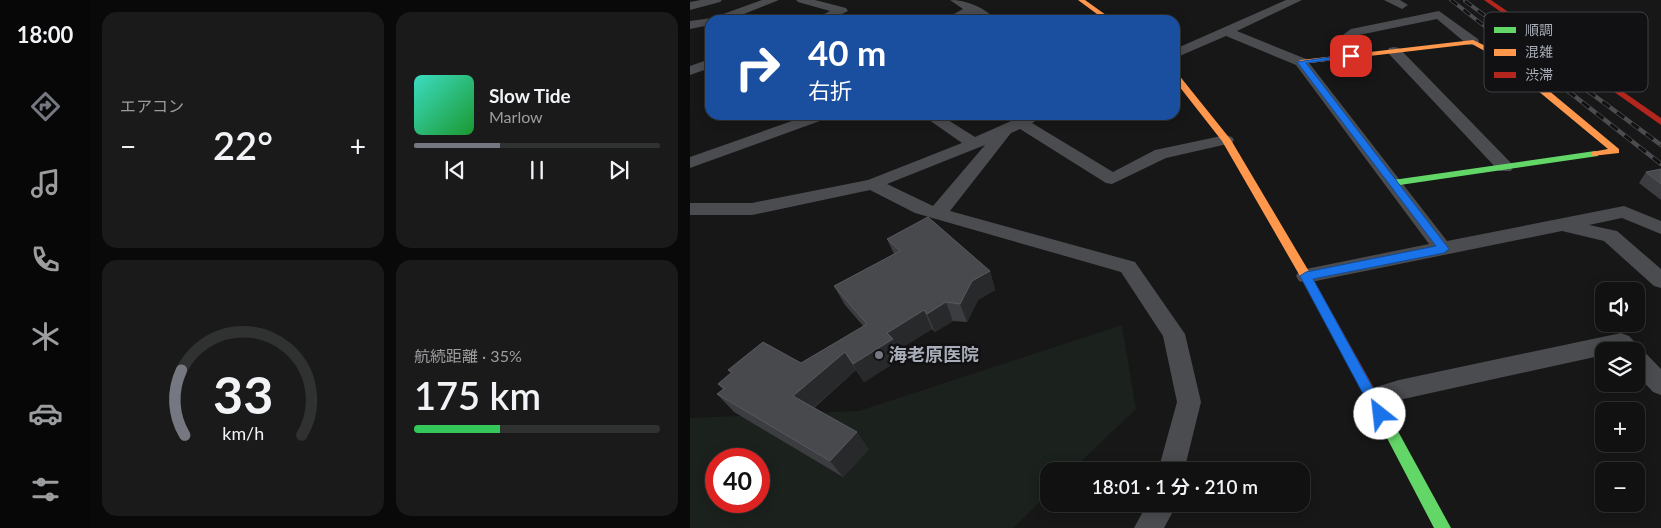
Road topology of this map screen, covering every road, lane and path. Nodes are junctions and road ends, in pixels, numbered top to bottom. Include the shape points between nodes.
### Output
1 (716, 0) edge
2 (773, 0) edge
3 (802, 0) edge
4 (956, 0) edge
5 (1080, 0) edge
6 (1262, 0) edge
7 (1296, 0) edge
8 (1390, 0) edge
9 (1487, 0) edge
10 (1402, 5) dead end
11 (690, 6) edge
12 (1281, 8) junction
13 (974, 10) junction
14 (1504, 12) edge
15 (730, 15) edge
16 (832, 15) edge
17 (962, 15) edge
18 (982, 15) edge
19 (1102, 15) edge
20 (705, 22) edge
21 (690, 25) edge
22 (1226, 31) junction
23 (1473, 42) junction
24 (1484, 48) edge
25 (1394, 51) junction
26 (1180, 52) edge
27 (1351, 56) junction
28 (1301, 62) junction
29 (705, 65) edge
30 (690, 71) edge
31 (1180, 82) edge
32 (1545, 92) edge
33 (1618, 92) edge
34 (808, 120) edge
35 (938, 120) edge
36 (1027, 120) edge
37 (1661, 122) edge
38 (1014, 126) junction
39 (1226, 140) junction
40 (974, 144) junction
41 (690, 162) edge
42 (1504, 167) junction
43 (1393, 183) junction
44 (872, 184) junction
45 (690, 209) edge
46 (938, 213) junction
47 (1560, 225) junction
48 (1661, 228) edge
49 (1444, 249) junction
50 (1306, 276) junction
51 (1661, 280) edge
52 (1595, 348) edge
53 (1645, 368) edge
54 (1661, 385) edge
55 (1372, 398) junction
56 (1173, 462) edge
57 (1158, 512) edge
58 (1148, 528) edge
59 (1442, 528) edge

1 - 11 street
2 - 15 street
3 - 16 street via 842,11
4 - 13 street
5 - 19 main road
6 - 12 street
7 - 12 street
8 - 10 street
9 - 14 main road
12 - 22 street
13 - 17 street
13 - 18 street
20 - 21 street
22 - 26 street
22 - 28 street
23 - 24 main road
23 - 25 main road
23 - 27 street via 1439,15 1355,32 1339,43
25 - 27 main road
25 - 42 street
27 - 28 main road
28 - 43 street
29 - 30 street
31 - 39 main road
32 - 42 main road via 1616,151
33 - 37 main road
34 - 41 street
35 - 40 street
36 - 38 street
38 - 39 street via 1112,179 1161,154
38 - 40 street
38 - 46 street
39 - 50 main road
40 - 44 street
42 - 43 main road
43 - 49 street
44 - 45 street via 752,209
44 - 46 street via 922,209
46 - 56 street via 1128,267 1174,334 1189,402
47 - 48 street via 1624,212
47 - 49 street
47 - 51 street via 1610,236
49 - 50 street
50 - 55 main road
52 - 55 street
53 - 54 street
55 - 59 main road
57 - 58 street

